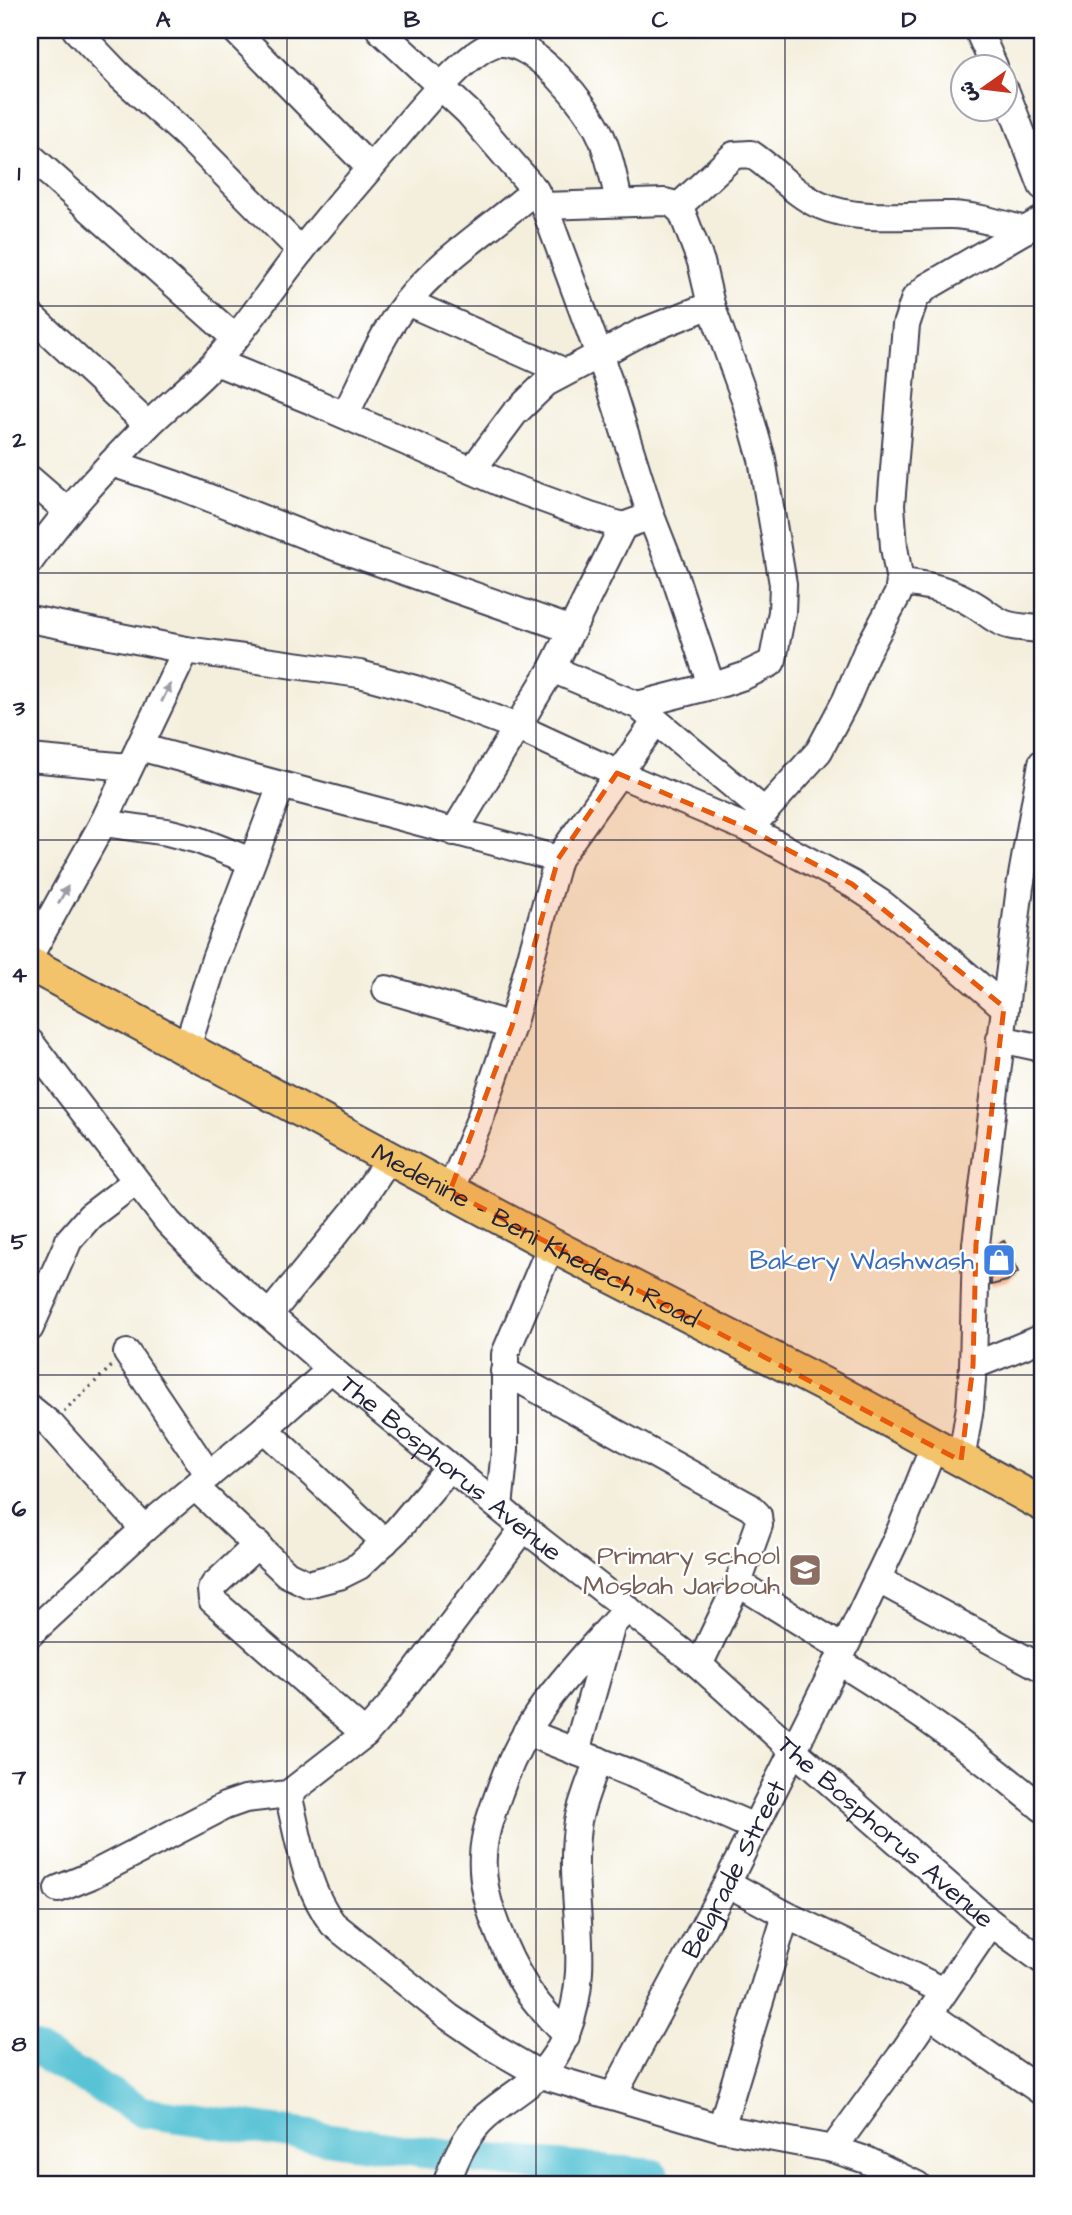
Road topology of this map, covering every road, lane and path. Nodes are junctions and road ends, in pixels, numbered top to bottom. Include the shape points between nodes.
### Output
1 (76, 30) edge
2 (235, 30) edge
3 (380, 30) edge
4 (978, 30) edge
5 (988, 52) edge
6 (441, 87) junction
7 (1017, 122) edge
8 (30, 156) edge
9 (370, 168) junction
10 (1042, 186) edge
11 (540, 198) junction
12 (619, 202) junction
13 (678, 207) junction
14 (1034, 225) edge
15 (301, 251) junction
16 (407, 302) junction
17 (711, 305) junction
18 (30, 315) edge
19 (235, 338) junction
20 (600, 355) junction
21 (216, 362) junction
22 (565, 372) junction
23 (345, 415) junction
24 (148, 425) junction
25 (112, 463) junction
26 (473, 470) junction
27 (30, 480) edge
28 (67, 511) junction
29 (651, 516) junction
30 (623, 526) junction
31 (30, 561) edge
32 (900, 582) junction
33 (30, 619) edge
34 (1042, 629) edge
35 (572, 630) junction
36 (186, 650) junction
37 (552, 670) junction
38 (710, 685) junction
39 (647, 713) junction
40 (517, 727) junction
41 (134, 757) junction
42 (30, 758) edge
43 (1042, 764) edge
44 (617, 774) junction
45 (281, 786) junction
46 (757, 821) junction
47 (103, 823) junction
48 (454, 832) junction
49 (558, 859) junction
50 (251, 861) junction
51 (30, 955) edge
52 (30, 964) edge
53 (386, 989) dead end
54 (1004, 1007) junction
55 (512, 1027) junction
56 (1000, 1038) junction
57 (30, 1042) edge
58 (1042, 1048) edge
59 (186, 1050) junction
60 (389, 1159) junction
61 (136, 1181) junction
62 (450, 1191) junction
63 (551, 1245) junction
64 (269, 1315) junction
65 (30, 1328) edge
66 (1042, 1338) edge
67 (128, 1353) joint
68 (973, 1366) junction
69 (331, 1369) junction
70 (504, 1371) junction
71 (30, 1408) edge
72 (51, 1425) junction
73 (264, 1429) junction
74 (948, 1453) junction
75 (450, 1467) junction
76 (202, 1481) junction
77 (1042, 1504) edge
78 (499, 1507) junction
79 (524, 1528) junction
80 (144, 1529) junction
81 (386, 1542) junction
82 (258, 1544) junction
83 (877, 1579) junction
84 (738, 1583) junction
85 (620, 1617) junction
86 (30, 1634) edge
87 (841, 1655) junction
88 (699, 1665) junction
89 (1042, 1668) edge
90 (526, 1732) junction
91 (365, 1734) junction
92 (793, 1750) junction
93 (587, 1756) junction
94 (288, 1794) junction
95 (1042, 1808) edge
96 (754, 1827) junction
97 (727, 1883) junction
98 (58, 1889) dead end
99 (786, 1914) junction
100 (991, 1923) junction
101 (1042, 1960) edge
102 (944, 1991) junction
103 (929, 2014) junction
104 (566, 2036) junction
105 (541, 2075) junction
106 (1042, 2092) edge
107 (613, 2096) junction
108 (721, 2128) junction
109 (833, 2149) junction
110 (446, 2185) edge
111 (917, 2185) edge

1 - 15 street
2 - 9 street
3 - 6 street
4 - 5 street
6 - 9 street
6 - 11 street via 468,112
6 - 12 street via 487,46 519,47 543,64 583,105 600,134
7 - 10 street
8 - 19 street
9 - 15 street
11 - 12 street
11 - 16 street via 439,269
11 - 20 street
12 - 13 street via 665,202
13 - 14 street via 733,155 751,154 795,191 835,210 881,216 955,215
13 - 17 street via 701,261
14 - 32 street via 927,286 909,310 891,505
15 - 19 street
16 - 22 street
16 - 23 street
17 - 20 street via 642,332
17 - 38 street via 762,459 783,600 771,663
18 - 24 street
19 - 21 street
20 - 22 street
20 - 29 street
21 - 23 street
21 - 24 street
22 - 26 street via 546,383 514,414
23 - 26 street
24 - 25 street
25 - 28 street
25 - 35 street
26 - 30 street
27 - 28 street
28 - 31 street
29 - 30 street
29 - 38 street
30 - 35 street
32 - 34 street via 953,594 1008,625
32 - 46 street via 819,751
33 - 36 street
35 - 37 street
36 - 40 street via 359,674 415,689
41 -> 36 street
37 - 39 street
37 - 40 street
38 - 39 street
39 - 44 street
39 - 46 street
40 - 44 street
40 - 48 street
41 - 42 street
41 - 45 street
41 - 47 street
43 - 54 street, Belgrade Street
44 - 46 street
44 - 49 street
45 - 48 street
45 - 50 street
46 - 54 street via 881,903
47 - 50 street via 167,832
51 -> 47 street
48 - 49 street
49 - 55 street
50 - 59 street
52 - 59 main road, Medenine - Beni Khedech Road
53 - 55 street
54 - 56 street, Belgrade Street
55 - 62 street
56 - 58 street
56 - 68 street, Belgrade Street via 976,1244
57 - 61 street, The Bosphorus Avenue
59 - 60 main road, Medenine - Beni Khedech Road
60 - 62 main road, Medenine - Beni Khedech Road
60 - 64 street
61 - 64 street, The Bosphorus Avenue via 197,1252
61 - 65 street via 90,1216 69,1240
62 - 63 main road, Medenine - Beni Khedech Road
63 - 70 street via 508,1344
63 - 74 main road, Medenine - Beni Khedech Road
64 - 69 street, The Bosphorus Avenue
66 - 68 street
67 - 72 path
67 - 76 street
68 - 74 street, Belgrade Street
69 - 73 street
69 - 75 street, The Bosphorus Avenue
70 - 78 street via 505,1450
70 - 84 street via 755,1511 759,1525
71 - 72 street
72 - 80 street
73 - 76 street
73 - 81 street
74 - 77 main road, Medenine - Beni Khedech Road
74 - 83 street, Belgrade Street via 918,1490
75 - 78 street, The Bosphorus Avenue
75 - 81 street
76 - 80 street
76 - 82 street
78 - 79 street, The Bosphorus Avenue
79 - 85 street, The Bosphorus Avenue
79 - 91 street
80 - 86 street
81 - 82 street via 351,1572 308,1584 287,1574
82 - 91 street via 214,1586 212,1600
83 - 87 street, Belgrade Street
83 - 89 street
84 - 87 street
84 - 88 street
85 - 88 street, The Bosphorus Avenue
85 - 90 street via 547,1700
85 - 93 street
87 - 92 street, Belgrade Street
87 - 95 street
88 - 92 street, The Bosphorus Avenue
90 - 93 street
90 - 104 street via 488,1826 483,1858 486,1893 515,1968
91 - 94 street
92 - 96 street, Belgrade Street
92 - 100 street, The Bosphorus Avenue
93 - 96 street
93 - 104 street via 576,1856 579,1988
94 - 98 street via 225,1806
94 - 105 street via 313,1889 333,1924 449,2017
96 - 97 street, Belgrade Street
97 - 99 street
97 - 107 street, Belgrade Street
99 - 102 street
99 - 108 street
100 - 101 street, The Bosphorus Avenue
100 - 102 street
102 - 103 street
103 - 106 street
103 - 109 street
104 - 105 street
105 - 107 street
105 - 110 street via 484,2118 452,2166
107 - 108 street
108 - 109 street
109 - 111 street

